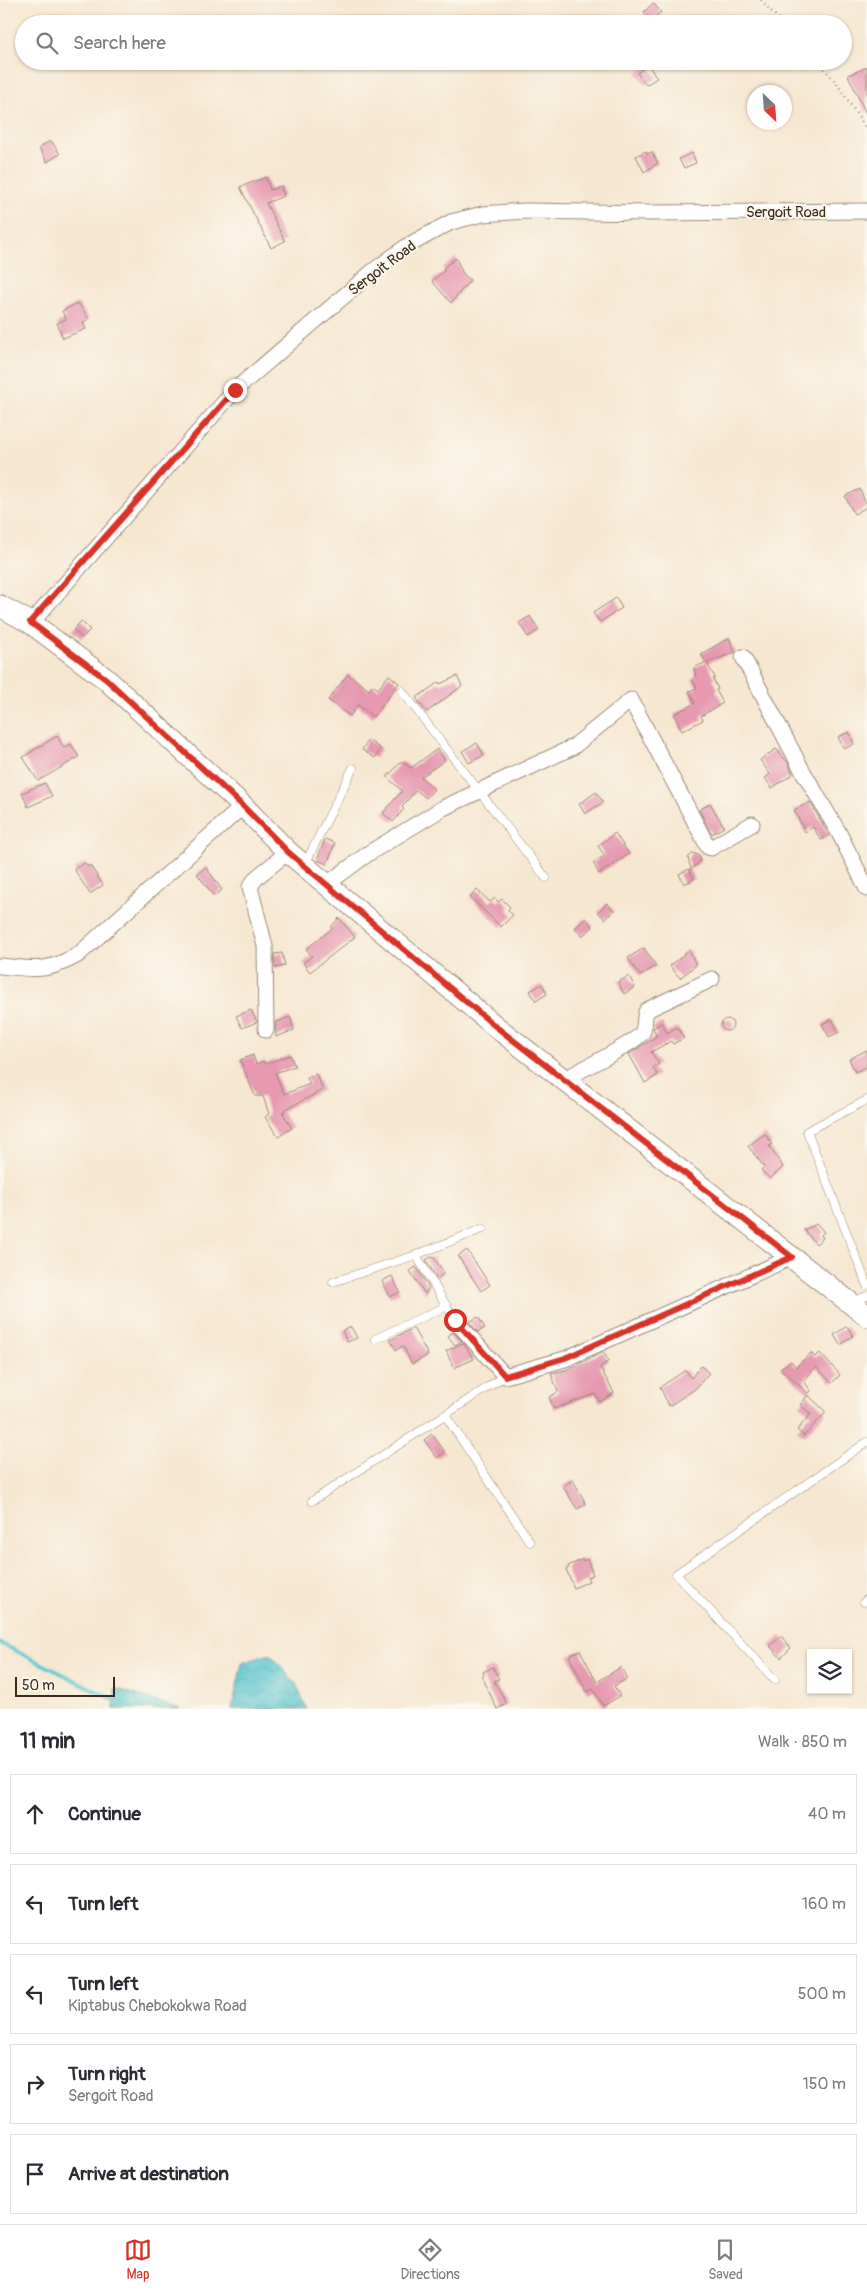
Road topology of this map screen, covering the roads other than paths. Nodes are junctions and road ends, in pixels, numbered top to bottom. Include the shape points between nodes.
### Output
1 (867, 211) edge
2 (0, 606) edge
3 (30, 622) junction
4 (744, 657) dead end
5 (402, 691) dead end
6 (353, 768) dead end
7 (477, 791) junction
8 (243, 806) junction
9 (752, 824) dead end
10 (288, 852) junction
11 (305, 864) junction
12 (546, 878) dead end
13 (328, 884) junction
14 (867, 888) edge
15 (0, 966) edge
16 (712, 979) dead end
17 (266, 1030) dead end
18 (564, 1080) junction
19 (867, 1100) edge
20 (482, 1229) dead end
21 (416, 1254) junction
22 (792, 1257) junction
23 (333, 1282) dead end
24 (867, 1285) edge
25 (862, 1305) edge
26 (447, 1306) junction
27 (455, 1320) joint
28 (375, 1339) dead end
29 (505, 1376) junction
30 (445, 1415) junction
31 (867, 1442) edge
32 (312, 1501) dead end
33 (530, 1542) dead end
34 (775, 1680) dead end

1 - 3 street, Sergoit Road via 525,211 482,214 451,222 407,246 372,272 235,390
2 - 3 street
3 - 8 street via 106,679
4 - 14 street
5 - 7 lane
6 - 11 lane
7 - 9 street via 573,747 631,700 708,847
7 - 12 lane
7 - 13 street via 369,853
8 - 10 street
8 - 15 street via 78,955 57,966 39,970
10 - 11 street
10 - 17 street via 256,878 250,887 265,946
11 - 13 street
13 - 18 street via 495,1026
16 - 18 street via 647,1010 644,1028 635,1039
18 - 22 street
19 - 24 lane via 807,1131
20 - 21 lane
21 - 23 lane
21 - 26 lane
22 - 25 street
22 - 29 street via 565,1358
26 - 27 lane
26 - 28 lane
27 - 29 street
29 - 30 lane
30 - 32 lane
30 - 33 lane
31 - 34 lane via 676,1574

